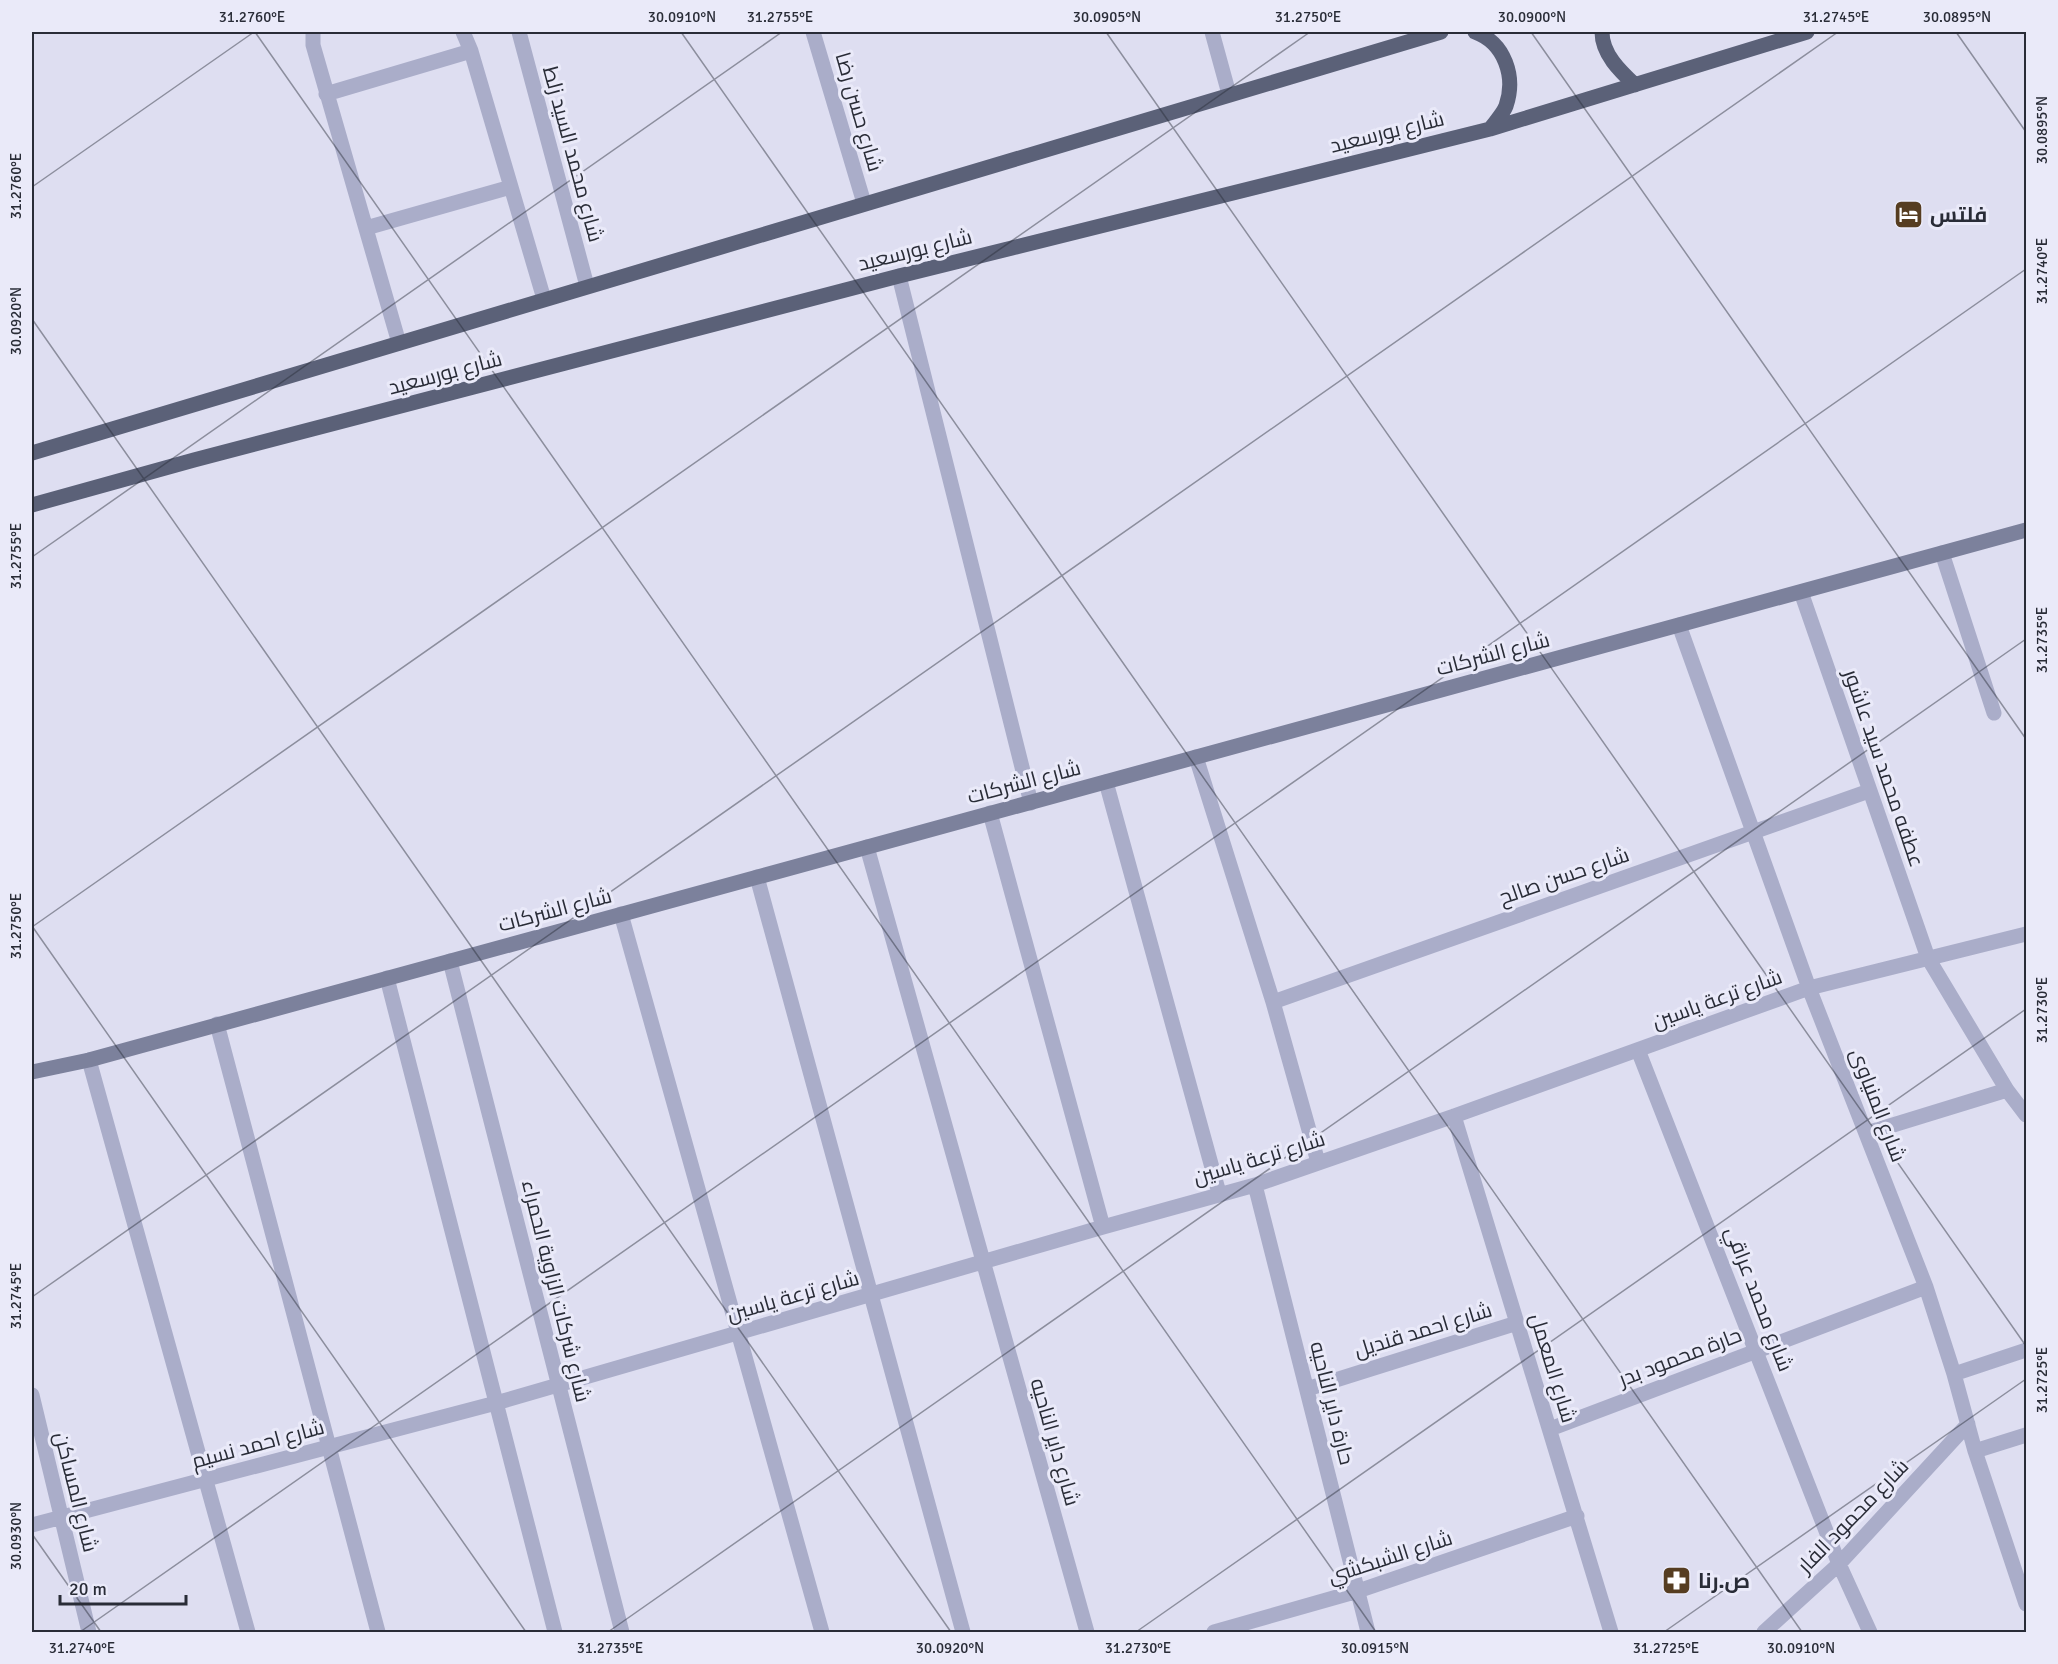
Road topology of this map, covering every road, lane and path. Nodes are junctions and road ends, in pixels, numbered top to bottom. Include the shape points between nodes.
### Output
1 (313, 32) edge
2 (463, 32) edge
3 (519, 32) edge
4 (813, 32) edge
5 (1212, 32) edge
6 (1441, 32) edge
7 (1475, 32) edge
8 (1602, 32) edge
9 (1807, 32) edge
10 (471, 51) junction
11 (1635, 85) junction
12 (326, 94) junction
13 (1229, 94) junction
14 (1490, 129) junction
15 (511, 187) junction
16 (864, 204) junction
17 (366, 228) junction
18 (899, 276) junction
19 (587, 286) junction
20 (544, 299) junction
21 (399, 343) junction
22 (32, 453) edge
23 (32, 505) edge
24 (2026, 530) edge
25 (1942, 553) junction
26 (1801, 592) junction
27 (1679, 625) junction
28 (1994, 713) dead end
29 (1196, 757) junction
30 (1106, 782) junction
31 (1869, 791) junction
32 (1031, 802) junction
33 (990, 813) junction
34 (1754, 832) junction
35 (867, 847) junction
36 (757, 877) junction
37 (621, 914) junction
38 (2026, 934) edge
39 (1928, 958) junction
40 (450, 961) junction
41 (387, 978) junction
42 (1809, 988) junction
43 (1273, 1002) junction
44 (218, 1024) junction
45 (1638, 1050) junction
46 (89, 1060) junction
47 (32, 1072) edge
48 (2007, 1090) junction
49 (2026, 1115) edge
50 (1454, 1116) junction
51 (1867, 1133) junction
52 (1318, 1162) junction
53 (1255, 1185) junction
54 (1219, 1193) junction
55 (1103, 1227) junction
56 (983, 1263) junction
57 (1926, 1287) junction
58 (871, 1295) junction
59 (1517, 1323) junction
60 (739, 1334) junction
61 (2026, 1350) edge
62 (1757, 1351) junction
63 (1954, 1374) junction
64 (559, 1385) junction
65 (1307, 1389) junction
66 (32, 1395) edge
67 (496, 1403) junction
68 (1968, 1424) junction
69 (1550, 1429) junction
70 (2026, 1435) edge
71 (328, 1447) junction
72 (1975, 1451) junction
73 (205, 1480) junction
74 (1577, 1516) junction
75 (61, 1517) junction
76 (32, 1525) edge
77 (1839, 1564) junction
78 (1358, 1591) junction
79 (2026, 1604) edge
80 (89, 1632) edge
81 (248, 1632) edge
82 (378, 1632) edge
83 (555, 1632) edge
84 (622, 1632) edge
85 (822, 1632) edge
86 (963, 1632) edge
87 (1087, 1632) edge
88 (1214, 1632) edge
89 (1368, 1632) edge
90 (1611, 1632) edge
91 (1764, 1632) edge
92 (1870, 1632) edge

1 - 12 street
2 - 10 street
3 - 19 street, شارع محمد السيد زلط
4 - 16 street, شارع حسن رضا
5 - 13 street
6 - 13 main road, شارع بورسعيد
7 - 14 main road via 1485,35 1504,56 1511,82 1506,108
8 - 11 main road via 1614,64
9 - 11 main road, شارع بورسعيد
10 - 12 street
10 - 15 street
11 - 14 main road, شارع بورسعيد
12 - 17 street
13 - 16 main road, شارع بورسعيد
14 - 18 main road, شارع بورسعيد
15 - 17 street
15 - 20 street
16 - 19 main road, شارع بورسعيد
17 - 21 street
18 - 23 main road, شارع بورسعيد
18 - 32 street
19 - 20 main road, شارع بورسعيد
20 - 21 main road, شارع بورسعيد
21 - 22 main road, شارع بورسعيد
24 - 25 main road, شارع الشركات
25 - 26 main road, شارع الشركات
25 - 28 street
26 - 27 main road, شارع الشركات
26 - 31 street, عطفه محمد سيد عاشور
27 - 29 main road, شارع الشركات
27 - 34 street, شارع المنياوى
29 - 30 main road, شارع الشركات
29 - 43 street
30 - 32 main road, شارع الشركات
30 - 54 street
31 - 34 street, شارع حسن صالح
31 - 39 street, عطفه محمد سيد عاشور
32 - 33 main road, شارع الشركات
33 - 35 main road, شارع الشركات
33 - 55 street
34 - 42 street, شارع المنياوى
34 - 43 street, شارع حسن صالح
35 - 36 main road, شارع الشركات
35 - 56 street, شارع داير الناحيه
36 - 37 main road, شارع الشركات
36 - 58 street
37 - 40 main road, شارع الشركات
37 - 60 street
38 - 39 street, شارع ترعة ياسين
39 - 42 street, شارع ترعة ياسين
39 - 48 street, عطفه محمد سيد عاشور
40 - 41 main road, شارع الشركات
40 - 64 street, شارع شركات الزاوية الحمراء
41 - 44 main road, شارع الشركات
41 - 67 street
42 - 45 street, شارع ترعة ياسين
42 - 51 street, شارع المنياوى
43 - 52 street
44 - 46 main road, شارع الشركات
44 - 71 street
45 - 50 street, شارع ترعة ياسين
45 - 62 street, شارع محمد عراقي
46 - 47 main road, شارع الشركات
46 - 73 street
48 - 49 street, عطفه محمد سيد عاشور
48 - 51 street
50 - 52 street, شارع ترعة ياسين
50 - 59 street, شارع المعمل
51 - 57 street, شارع المنياوى
52 - 53 street, شارع ترعة ياسين
53 - 54 street, شارع ترعة ياسين
53 - 65 street, حارة داير الناحيه
54 - 55 street, شارع ترعة ياسين
55 - 56 street, شارع ترعة ياسين
56 - 58 street, شارع ترعة ياسين
56 - 87 street, شارع داير الناحيه
57 - 62 street, حارة محمود بدر
57 - 63 street, شارع المنياوى
58 - 60 street, شارع ترعة ياسين
58 - 86 street
59 - 65 street, شارع احمد قنديل
59 - 69 street, شارع المعمل
60 - 64 street, شارع ترعة ياسين
60 - 85 street
61 - 63 street
62 - 69 street, حارة محمود بدر
62 - 77 street, شارع محمد عراقي
63 - 68 street, شارع المنياوى
64 - 67 street, شارع ترعة ياسين
64 - 84 street, شارع شركات الزاوية الحمراء
65 - 78 street, حارة داير الناحيه
66 - 75 street, شارع المساكن
67 - 71 street, شارع احمد نسيم
67 - 83 street
68 - 72 street, شارع المنياوى
68 - 77 street, شارع محمود الفار
69 - 74 street, شارع المعمل
70 - 72 street
71 - 73 street, شارع احمد نسيم
71 - 82 street
72 - 79 street, شارع المنياوى
73 - 75 street, شارع احمد نسيم
73 - 81 street
74 - 78 street, شارع الشبكشي
74 - 90 street, شارع المعمل
75 - 76 street, شارع احمد نسيم
75 - 80 street, شارع المساكن
77 - 91 street, شارع محمود الفار
77 - 92 street, شارع محمد عراقي
78 - 88 street, شارع الشبكشي
78 - 89 street, حارة داير الناحيه

